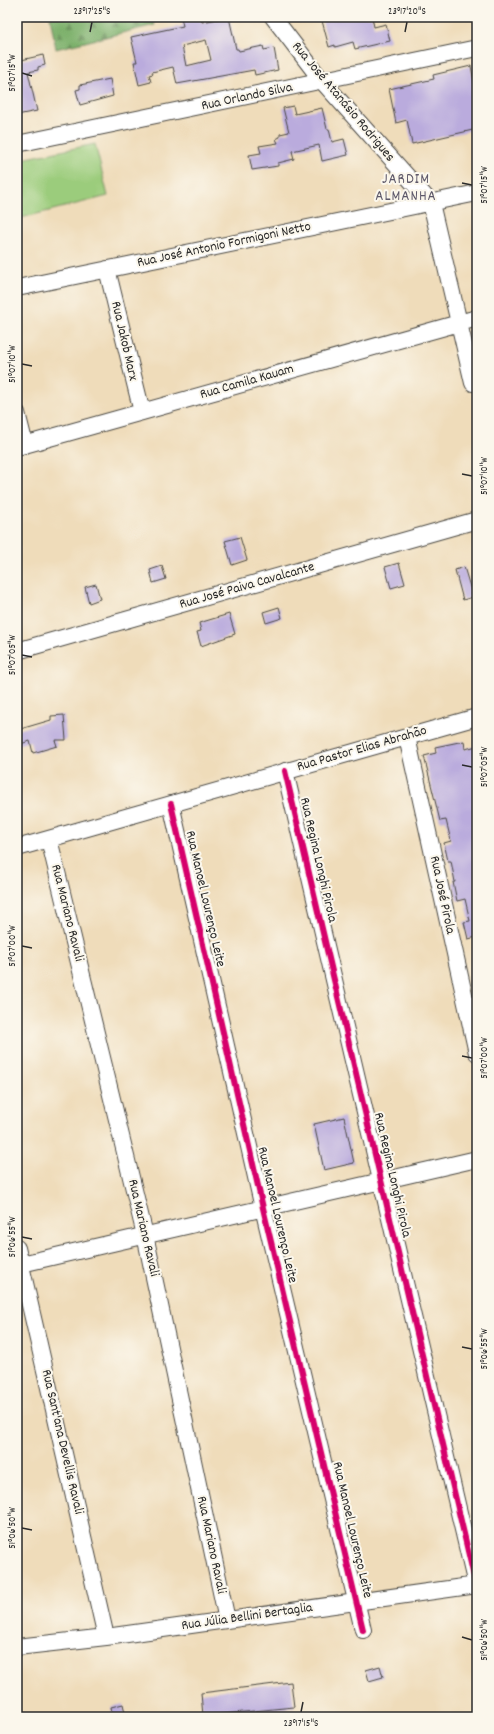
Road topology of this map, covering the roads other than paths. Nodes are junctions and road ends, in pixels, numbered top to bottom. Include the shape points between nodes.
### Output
1 (273, 18) edge
2 (477, 48) edge
3 (322, 81) junction
4 (17, 144) edge
5 (477, 193) edge
6 (431, 203) junction
7 (107, 269) junction
8 (17, 288) edge
9 (477, 318) edge
10 (458, 323) junction
11 (473, 383) dead end
12 (142, 412) junction
13 (17, 413) edge
14 (21, 446) edge
15 (477, 520) edge
16 (17, 651) edge
17 (477, 717) edge
18 (407, 737) junction
19 (285, 771) junction
20 (171, 804) junction
21 (49, 839) junction
22 (17, 848) edge
23 (477, 1053) edge
24 (477, 1159) edge
25 (381, 1181) junction
26 (263, 1208) junction
27 (145, 1235) junction
28 (17, 1248) edge
29 (19, 1265) edge
30 (477, 1585) edge
31 (356, 1602) junction
32 (227, 1620) junction
33 (363, 1630) dead end
34 (106, 1637) junction
35 (17, 1648) edge

1 - 3 street, Rua José Atanásio Rodrigues
2 - 3 street, Rua Orlando Silva
3 - 4 street, Rua Orlando Silva
3 - 6 street, Rua José Atanásio Rodrigues
5 - 6 street
6 - 7 street, Rua José Antonio Formigoni Netto
6 - 10 street, Rua José Atanásio Rodrigues
7 - 8 street, Rua José Antonio Formigoni Netto
7 - 12 street, Rua Jakob Marx
9 - 10 street, Rua Camila Kauam
10 - 11 street, Rua José Atanásio Rodrigues
10 - 12 street, Rua Camila Kauam
12 - 14 street, Rua Camila Kauam
13 - 14 street
15 - 16 street, Rua José Paiva Cavalcante
17 - 18 street, Rua Pastor Elias Abrahão
18 - 19 street, Rua Pastor Elias Abrahão
18 - 23 street, Rua José Pirola
19 - 20 street, Rua Pastor Elias Abrahão
19 - 25 street, Rua Regina Longhi Pirola
20 - 21 street, Rua Pastor Elias Abrahão
20 - 26 street, Rua Manoel Lourenço Leite
21 - 22 street, Rua Pastor Elias Abrahão
21 - 27 street, Rua Mariano Ravali
24 - 25 street
25 - 26 street
25 - 30 street, Rua Regina Longhi Pirola
26 - 27 street
26 - 31 street, Rua Manoel Lourenço Leite
27 - 29 street
27 - 32 street, Rua Mariano Ravali
28 - 29 street, Rua Sant'ana Devellis Ravali
29 - 34 street, Rua Sant'ana Devellis Ravali
30 - 31 street, Rua Júlia Bellini Bertaglia
31 - 32 street, Rua Júlia Bellini Bertaglia
31 - 33 street, Rua Manoel Lourenço Leite
32 - 34 street, Rua Júlia Bellini Bertaglia
34 - 35 street, Rua Júlia Bellini Bertaglia

